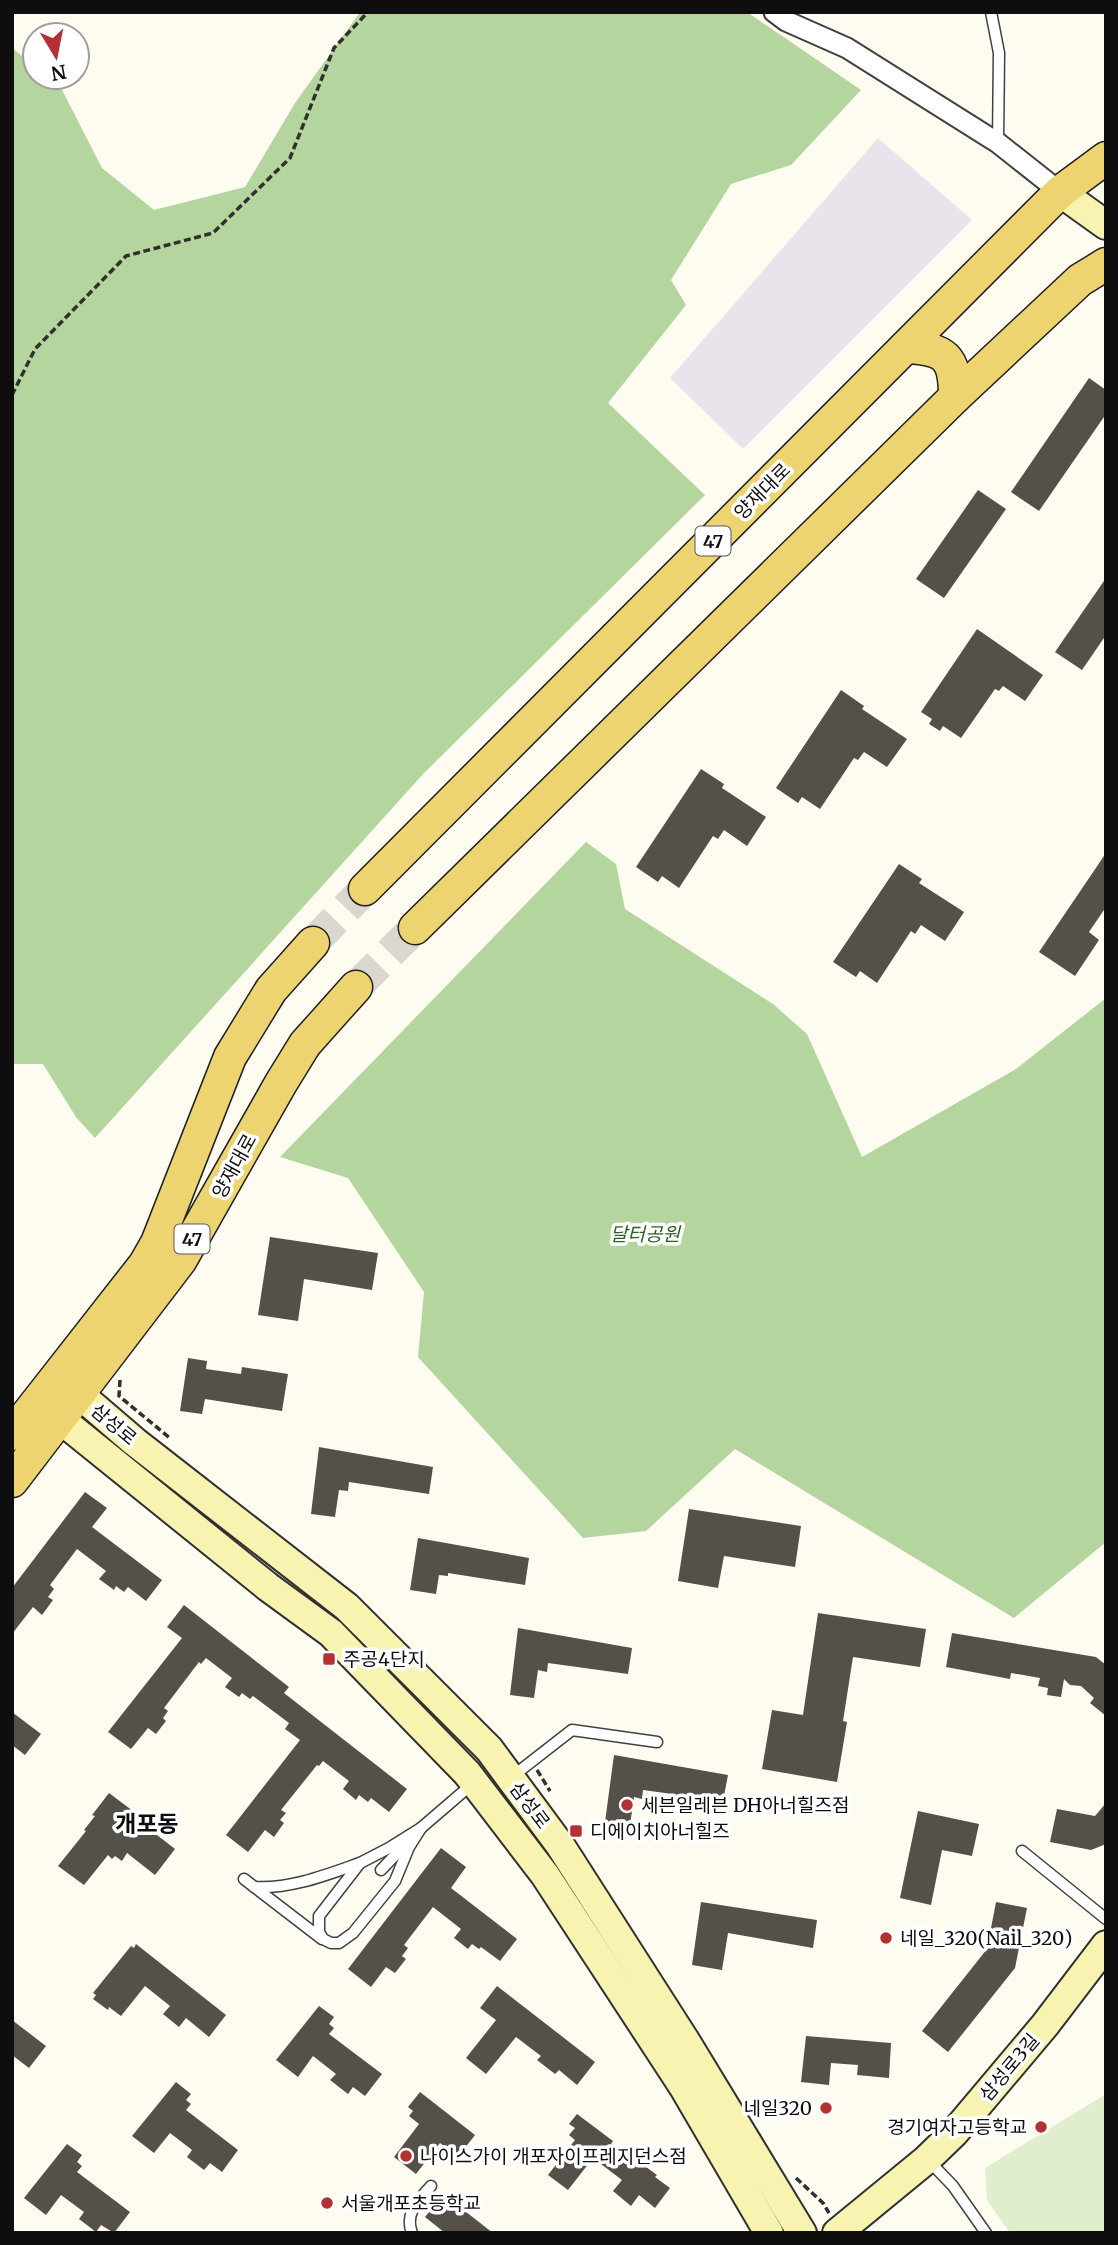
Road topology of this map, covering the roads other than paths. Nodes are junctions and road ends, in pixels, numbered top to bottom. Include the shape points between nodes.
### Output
1 (774, 12) edge
2 (991, 12) edge
3 (998, 143) junction
4 (1106, 158) edge
5 (1060, 192) junction
6 (1106, 225) edge
7 (1106, 264) edge
8 (906, 347) junction
9 (955, 397) junction
10 (365, 889) tunnel mouth
11 (415, 928) tunnel mouth
12 (313, 943) tunnel mouth
13 (356, 987) tunnel mouth
14 (48, 1389) junction
15 (69, 1406) junction
16 (12, 1434) edge
17 (12, 1481) edge
18 (657, 1742) dead end
19 (510, 1778) junction
20 (474, 1782) junction
21 (421, 1828) junction
22 (1022, 1851) dead end
23 (360, 1863) junction
24 (381, 1870) dead end
25 (244, 1879) dead end
26 (254, 1888) junction
27 (1106, 1919) edge
28 (323, 1939) junction
29 (1106, 1945) edge
30 (926, 2160) junction
31 (431, 2186) dead end
32 (412, 2233) edge
33 (769, 2233) edge
34 (803, 2233) edge
35 (837, 2233) edge
36 (986, 2233) edge

1 - 3 street via 847,48
2 - 3 lane via 999,53
3 - 5 street
4 - 5 main road, 양재대로 / 47
5 - 6 main road
5 - 8 main road, 양재대로 / 47
7 - 9 main road via 1080,280
8 - 9 main road via 932,348 947,359 955,375
8 - 10 main road, 양재대로 / 47
9 - 11 main road
12 - 14 main road, 양재대로 / 47 via 271,990 230,1057 145,1264
13 - 15 main road, 양재대로 / 47 via 305,1044 180,1261
14 - 15 main road, 삼성로
14 - 16 main road, 양재대로 / 47
15 - 17 main road, 양재대로 / 47
15 - 19 main road, 삼성로 via 135,1442 347,1607 489,1749
15 - 20 main road, 삼성로 via 268,1587 331,1633
18 - 19 lane via 572,1730
19 - 34 main road, 삼성로 via 560,1845
20 - 21 lane
20 - 33 main road, 삼성로 via 545,1875 683,2086
21 - 23 lane
21 - 24 lane
21 - 28 lane via 395,1881 353,1933 339,1943
22 - 27 lane
23 - 26 lane via 310,1880
23 - 28 lane via 319,1916
25 - 26 lane
26 - 28 lane
29 - 30 main road, 삼성로3길 via 1003,2076
30 - 35 main road, 삼성로3길
30 - 36 lane via 953,2186
31 - 32 lane via 409,2215

